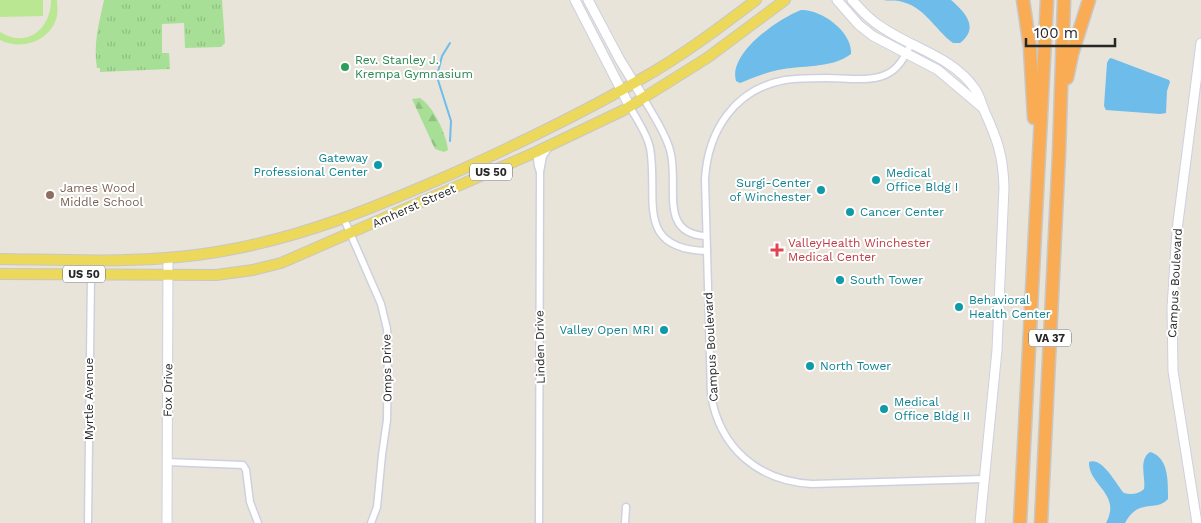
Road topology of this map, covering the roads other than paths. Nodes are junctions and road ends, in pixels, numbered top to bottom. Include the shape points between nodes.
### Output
1 (576, 0) edge
2 (588, 0) edge
3 (756, 0) edge
4 (785, 0) edge
5 (837, 0) edge
6 (852, 0) edge
7 (1023, 0) edge
8 (1047, 0) edge
9 (1064, 0) edge
10 (1089, 0) edge
11 (1201, 43) edge
12 (911, 44) junction
13 (906, 54) junction
14 (634, 83) junction
15 (622, 90) junction
16 (644, 99) junction
17 (630, 107) junction
18 (983, 108) junction
19 (561, 123) junction
20 (534, 137) junction
21 (550, 146) junction
22 (536, 152) junction
23 (1059, 152) junction
24 (519, 160) junction
25 (540, 172) junction
26 (1036, 196) junction
27 (344, 219) junction
28 (350, 234) junction
29 (706, 236) junction
30 (707, 251) junction
31 (168, 258) junction
32 (0, 259) edge
33 (123, 260) junction
34 (0, 274) edge
35 (91, 274) junction
36 (168, 276) junction
37 (167, 462) junction
38 (984, 479) junction
39 (626, 507) dead end
40 (88, 523) edge
41 (167, 523) edge
42 (258, 523) edge
43 (371, 523) edge
44 (539, 523) edge
45 (625, 523) edge
46 (980, 523) edge
47 (1020, 523) edge
48 (1041, 523) edge
49 (1197, 523) edge

1 - 15 street
2 - 14 street
3 - 14 main road, Amherst Street / US 50 via 690,48
4 - 16 main road, Amherst Street / US 50 via 707,58
5 - 13 street via 873,36
6 - 12 street via 876,23
7 - 26 highway via 1032,67
8 - 26 highway, VA 37
9 - 23 highway, VA 37
10 - 23 highway via 1072,54
11 - 49 street, Campus Boulevard via 1177,230 1172,308 1174,380
12 - 13 street, Campus Boulevard
12 - 18 street via 945,61 967,79 978,92
13 - 18 street via 938,70
13 - 29 street, Campus Boulevard via 897,66 882,76 785,80 760,88 733,108 718,127 707,157
14 - 15 main road, Amherst Street / US 50
14 - 16 street
15 - 17 street
15 - 19 main road, Amherst Street / US 50
16 - 17 main road, Amherst Street / US 50
16 - 29 street via 670,150 676,219 686,232
17 - 21 main road, Amherst Street / US 50
17 - 30 street via 650,148 652,211 657,228 666,240 678,247
18 - 38 street via 1000,147 1004,187 997,350
19 - 20 main road, Amherst Street / US 50
19 - 22 main road via 539,141
20 - 24 main road via 530,150
20 - 27 main road, Amherst Street / US 50
21 - 22 main road, Amherst Street / US 50
21 - 25 street, Linden Drive via 543,156
22 - 24 main road, Amherst Street / US 50
22 - 25 street, Linden Drive
23 - 48 highway, VA 37
24 - 28 main road, Amherst Street / US 50
25 - 44 street, Linden Drive
26 - 47 highway, VA 37
27 - 28 street, Omps Drive
27 - 31 main road, Amherst Street / US 50 via 278,240
28 - 36 main road, Amherst Street / US 50 via 290,260 253,270
28 - 43 street, Omps Drive via 381,304 387,330 387,420 377,507
29 - 30 street, Campus Boulevard
30 - 38 street, Campus Boulevard via 712,403 726,437 749,462 777,478 803,483
31 - 33 main road, Amherst Street / US 50
31 - 36 street, Fox Drive
32 - 33 main road, Amherst Street / US 50
33 - 35 main road via 93,266
34 - 35 main road, Amherst Street / US 50
35 - 36 main road, Amherst Street / US 50
35 - 40 street, Myrtle Avenue
36 - 37 street, Fox Drive
37 - 41 street, Fox Drive
37 - 42 street via 243,465
38 - 46 street
39 - 45 street

